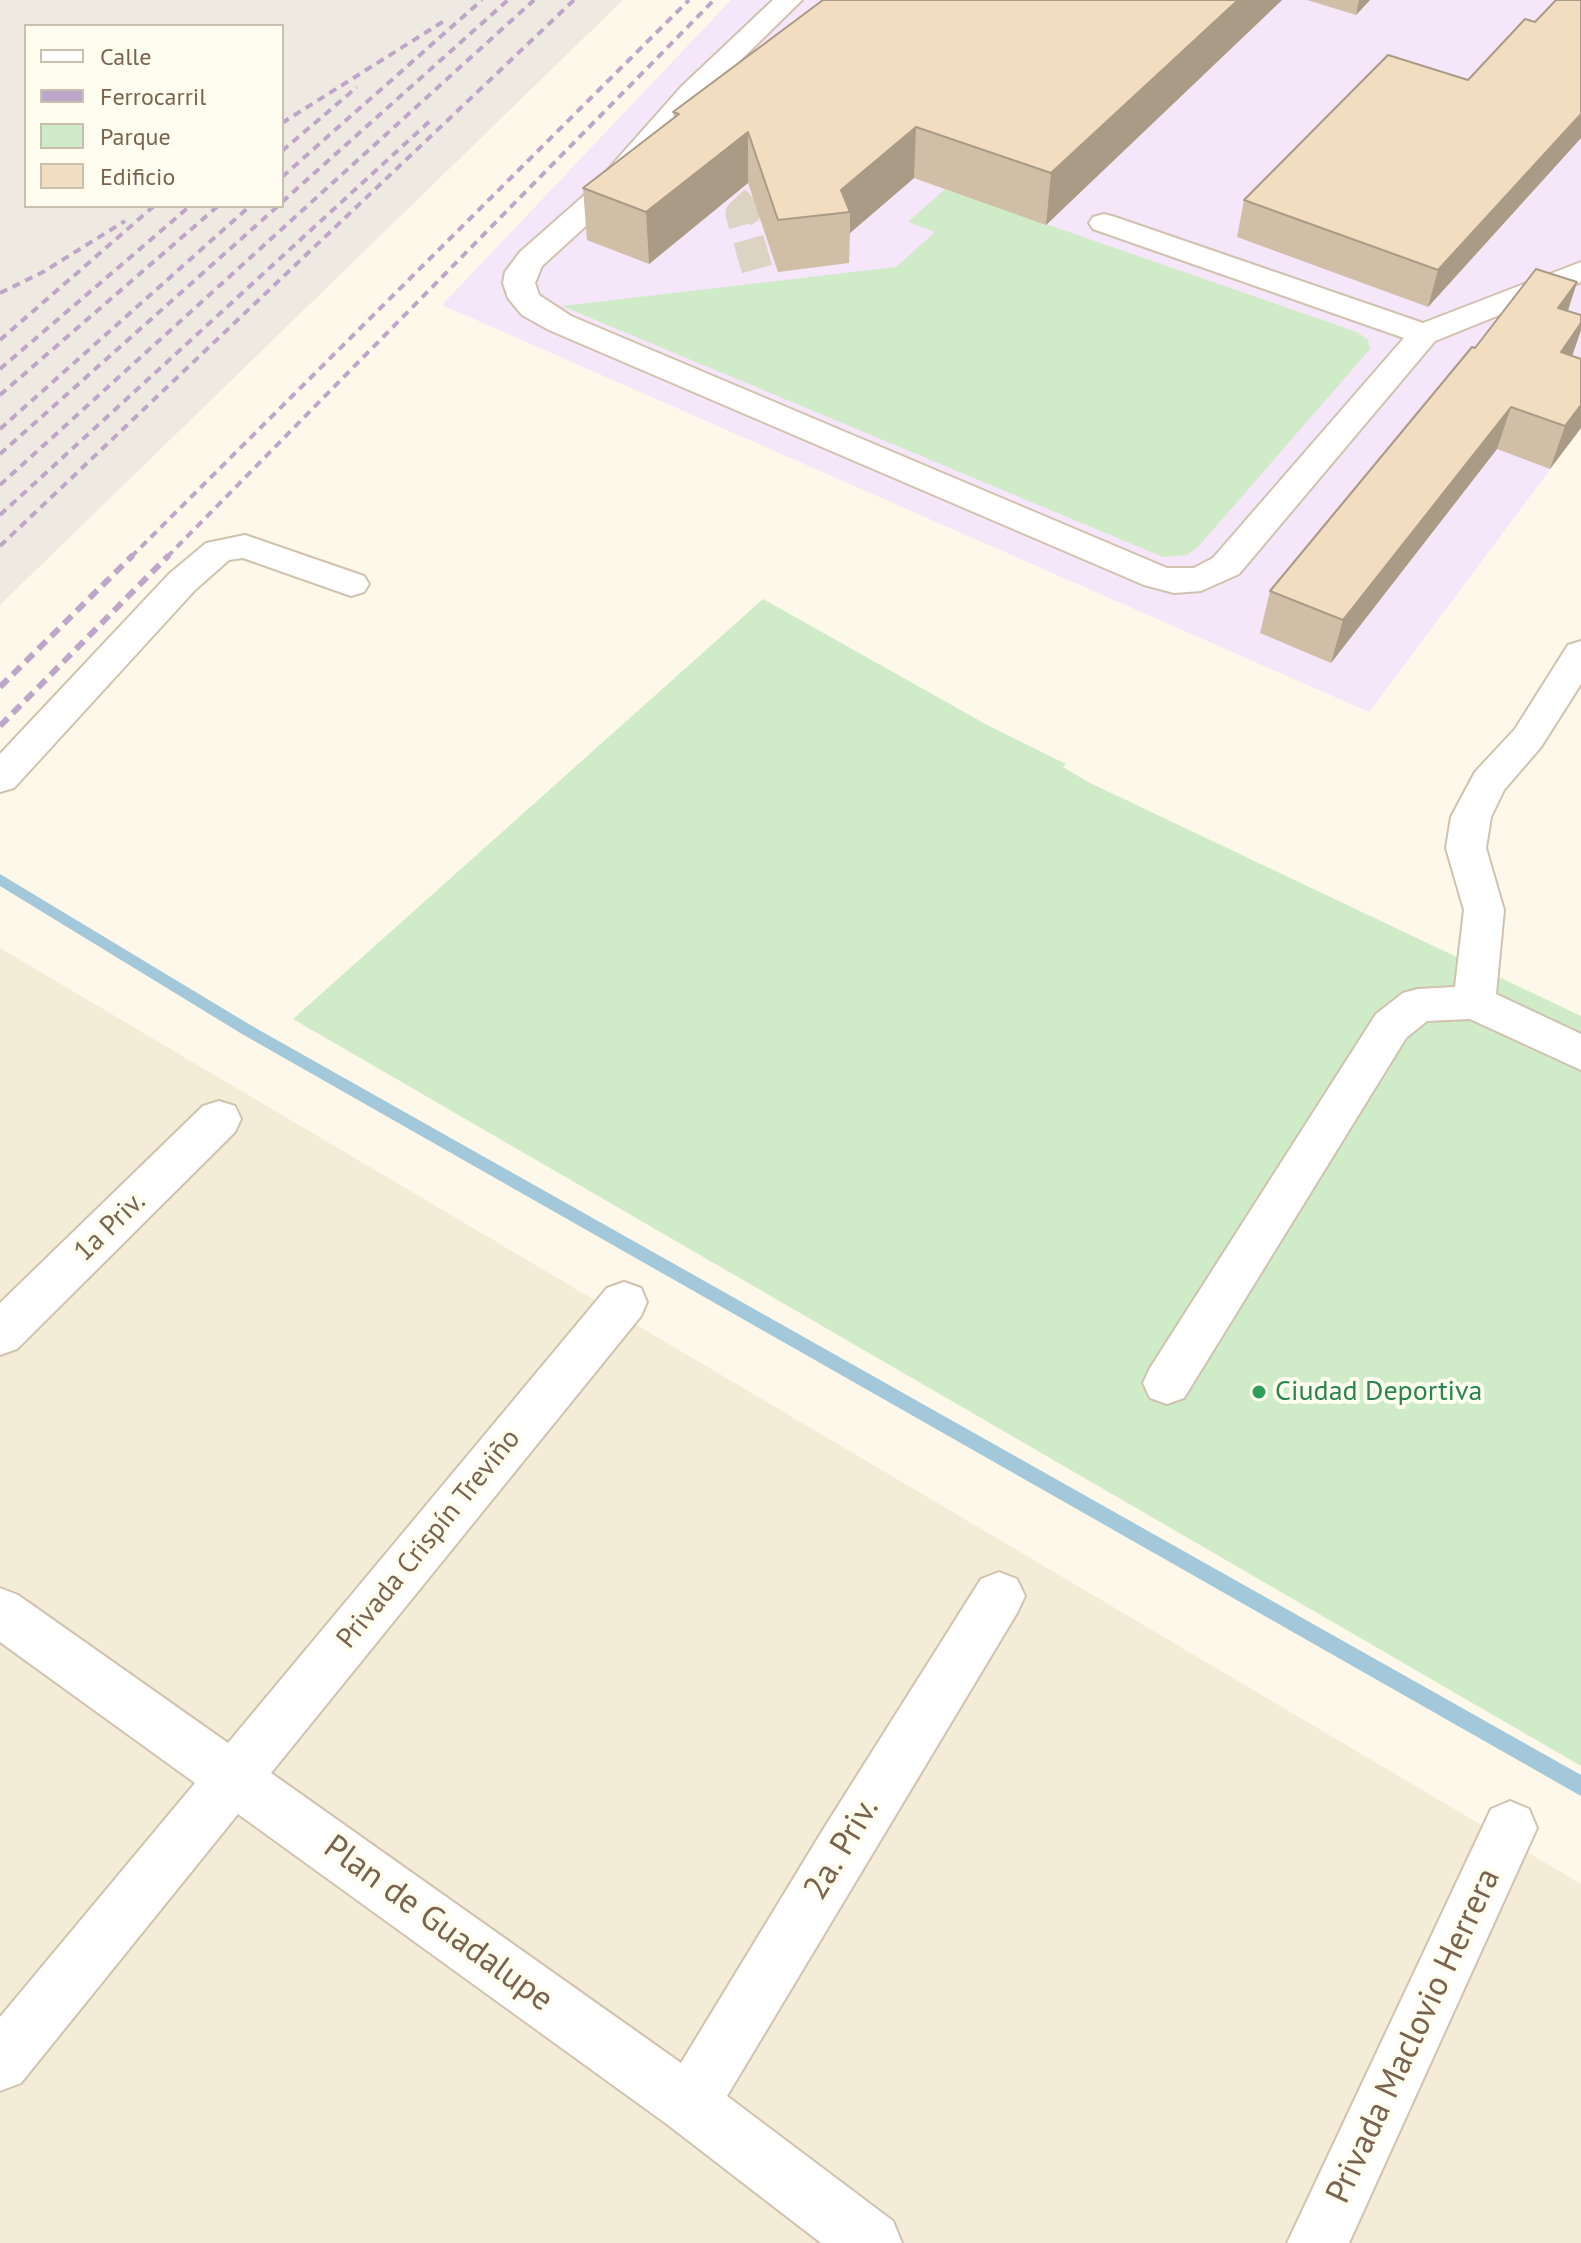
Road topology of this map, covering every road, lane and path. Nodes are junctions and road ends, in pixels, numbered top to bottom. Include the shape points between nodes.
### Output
1 (789, 0) edge
2 (734, 89) edge
3 (599, 198) junction
4 (1104, 223) dead end
5 (1581, 271) edge
6 (1424, 334) junction
7 (351, 584) dead end
8 (1581, 654) edge
9 (0, 778) edge
10 (1474, 1002) junction
11 (1581, 1053) edge
12 (219, 1119) dead end
13 (624, 1302) dead end
14 (0, 1334) edge
15 (1167, 1383) dead end
16 (999, 1596) dead end
17 (0, 1612) edge
18 (234, 1777) junction
19 (1510, 1828) dead end
20 (0, 2062) edge
21 (689, 2104) junction
22 (871, 2243) edge
23 (1318, 2243) edge

1 - 3 street via 691,93
2 - 3 street
3 - 6 street via 521,272 519,283 533,308 1174,581 1201,579 1226,566
4 - 6 street
5 - 6 street
7 - 9 street via 245,546 218,551 182,582
8 - 10 street via 1528,738 1489,782 1471,817 1466,848 1484,910
10 - 11 street
10 - 15 street via 1418,1005 1391,1026
12 - 14 street, 1a Priv.
13 - 18 street, Privada Crispín Treviño
16 - 21 street, 2a. Priv.
17 - 18 street, Plan de Guadalupe
18 - 20 street, Privada Crispín Treviño
18 - 21 street, Plan de Guadalupe
19 - 23 street, Privada Maclovio Herrera
21 - 22 street, Plan de Guadalupe

